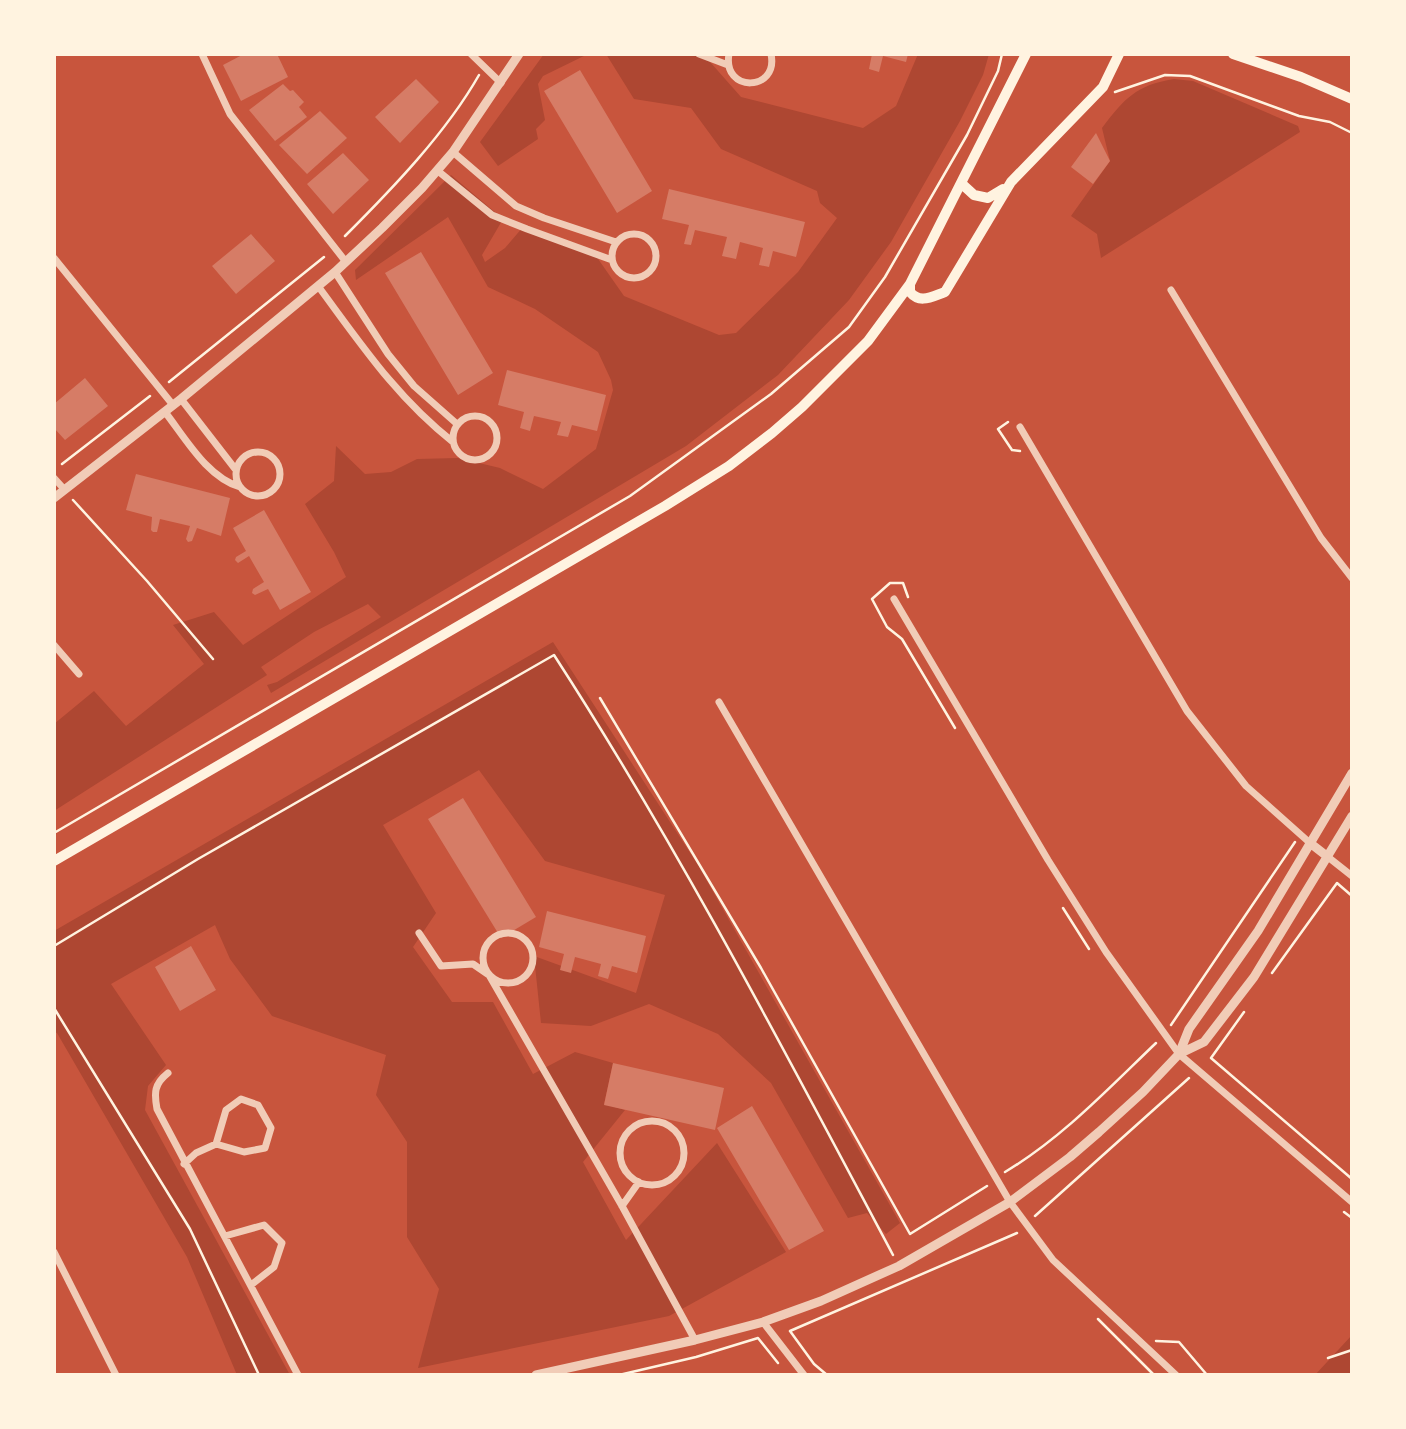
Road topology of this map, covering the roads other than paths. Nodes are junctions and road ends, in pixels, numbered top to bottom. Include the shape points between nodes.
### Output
1 (202, 54) edge
2 (471, 54) edge
3 (519, 54) edge
4 (699, 54) edge
5 (729, 54) edge
6 (771, 54) edge
7 (1018, 54) edge
8 (1026, 54) edge
9 (1119, 54) edge
10 (1233, 54) edge
11 (728, 65) junction
12 (1021, 65) junction
13 (500, 83) junction
14 (1352, 99) edge
15 (453, 152) junction
16 (438, 171) junction
17 (1011, 182) junction
18 (962, 184) junction
19 (516, 206) junction
20 (508, 222) junction
21 (616, 242) junction
22 (54, 258) edge
23 (612, 260) junction
24 (346, 262) junction
25 (335, 272) junction
26 (910, 284) junction
27 (318, 286) junction
28 (1171, 290) dead end
29 (388, 354) junction
30 (377, 367) junction
31 (177, 402) junction
32 (165, 412) junction
33 (457, 424) junction
34 (1020, 426) dead end
35 (453, 442) junction
36 (236, 470) junction
37 (54, 478) edge
38 (240, 487) junction
39 (64, 489) junction
40 (54, 498) edge
41 (1352, 578) edge
42 (894, 599) dead end
43 (54, 645) edge
44 (79, 674) dead end
45 (719, 702) dead end
46 (1352, 773) edge
47 (1352, 816) edge
48 (1311, 843) junction
49 (1328, 857) junction
50 (54, 860) edge
51 (1352, 876) edge
52 (419, 933) dead end
53 (489, 975) junction
54 (1180, 1054) junction
55 (168, 1073) dead end
56 (216, 1144) junction
57 (184, 1164) junction
58 (639, 1182) junction
59 (1010, 1202) junction
60 (1352, 1202) edge
61 (622, 1206) junction
62 (225, 1236) junction
63 (54, 1252) edge
64 (251, 1285) junction
65 (763, 1322) junction
66 (695, 1340) junction
67 (116, 1375) edge
68 (298, 1375) edge
69 (536, 1375) edge
70 (804, 1375) edge
71 (1175, 1375) edge

1 - 24 street via 229,114
2 - 13 street
3 - 13 street
4 - 11 street
5 - 11 street
6 - 11 street via 765,78 751,83 738,80
7 - 12 main road
8 - 12 main road
9 - 17 main road via 1103,87
10 - 14 main road
12 - 18 main road
13 - 15 street
15 - 16 street
15 - 19 street
16 - 20 street via 492,215
16 - 24 street
17 - 18 main road via 989,198 974,195
17 - 26 main road via 945,292 916,299
18 - 26 main road
19 - 20 street
19 - 21 street
20 - 23 street
21 - 23 street
21 - 23 street via 629,234 644,236 654,246 656,261 649,273 635,278 621,274
22 - 31 street
24 - 25 street
25 - 27 street
25 - 29 street
26 - 50 main road via 868,341 802,407 729,466
27 - 30 street
27 - 31 street
28 - 41 street via 1321,538
29 - 30 street
29 - 33 street via 414,386
30 - 35 street via 422,417
31 - 32 street
31 - 36 street
32 - 38 street via 211,470 226,483
32 - 39 street
33 - 35 street
33 - 35 street via 470,416 484,418 495,428 497,443 489,455 476,460 462,457
34 - 48 street via 1187,711 1247,786
36 - 38 street
36 - 38 street via 246,455 260,451 274,458 280,471 277,485 266,494 252,495
37 - 39 street
39 - 40 street
42 - 54 street via 1105,952
43 - 44 street
45 - 59 street
46 - 48 street
47 - 49 street
48 - 49 street
48 - 54 street via 1239,960 1189,1029
49 - 51 street
49 - 54 street via 1225,1017 1204,1042
52 - 53 street via 440,966 472,964
53 - 53 street via 511,983 526,976 533,961 530,945 509,933 493,937 482,959
53 - 61 street
54 - 59 street via 1099,1132
54 - 60 street
55 - 57 street via 159,1080 154,1096
56 - 56 street via 244,1152 265,1148 271,1128 258,1105 241,1099 226,1111
56 - 57 street
57 - 62 street
58 - 58 street via 659,1185 682,1165 679,1135 663,1122 632,1127 620,1145 622,1167
58 - 61 street
59 - 65 street via 899,1266
59 - 71 street via 1053,1260
61 - 66 street
62 - 64 street
62 - 64 street via 264,1225 282,1243 274,1267
63 - 67 street
64 - 68 street
65 - 66 street
65 - 70 street
66 - 69 street

